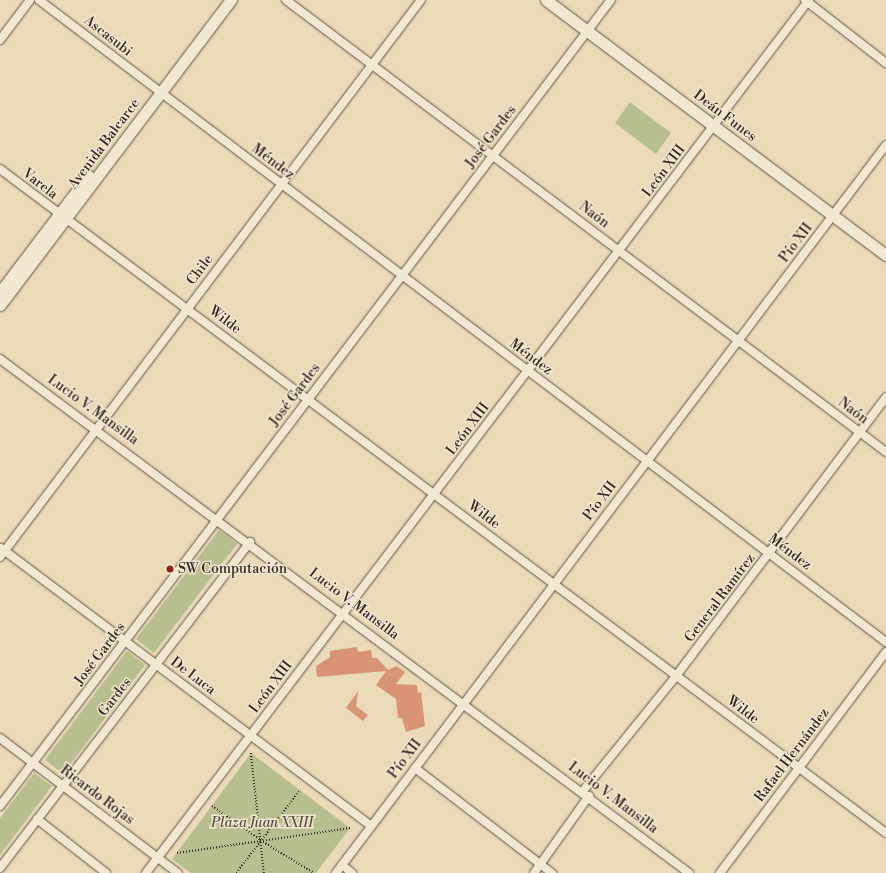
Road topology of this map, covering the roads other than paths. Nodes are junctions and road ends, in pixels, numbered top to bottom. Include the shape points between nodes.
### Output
1 (30, 0) edge
2 (39, 0) edge
3 (222, 0) edge
4 (231, 0) edge
5 (286, 0) edge
6 (421, 0) edge
7 (546, 0) edge
8 (611, 0) edge
9 (807, 1) edge
10 (587, 31) junction
11 (0, 40) edge
12 (886, 63) edge
13 (373, 64) junction
14 (157, 91) junction
15 (715, 127) junction
16 (886, 145) edge
17 (494, 155) junction
18 (0, 169) edge
19 (282, 184) junction
20 (833, 215) junction
21 (62, 217) junction
22 (620, 251) junction
23 (886, 256) edge
24 (402, 276) junction
25 (0, 292) edge
26 (0, 305) edge
27 (188, 308) junction
28 (738, 340) junction
29 (0, 359) edge
30 (528, 371) junction
31 (886, 397) edge
32 (309, 399) junction
33 (97, 428) junction
34 (859, 432) junction
35 (886, 452) edge
36 (647, 461) junction
37 (435, 494) junction
38 (218, 519) junction
39 (250, 542) junction
40 (1, 552) edge
41 (770, 553) junction
42 (554, 584) junction
43 (344, 613) junction
44 (125, 641) junction
45 (886, 642) edge
46 (886, 652) edge
47 (156, 665) junction
48 (676, 676) junction
49 (464, 702) junction
50 (251, 735) junction
51 (0, 738) edge
52 (33, 763) junction
53 (415, 768) junction
54 (799, 768) junction
55 (63, 785) junction
56 (586, 793) junction
57 (0, 806) edge
58 (37, 819) junction
59 (371, 826) junction
60 (886, 833) edge
61 (158, 857) junction
62 (541, 864) junction
63 (342, 865) junction
64 (0, 868) edge
65 (106, 873) edge
66 (146, 873) edge
67 (178, 873) edge
68 (336, 873) edge
69 (352, 873) edge
70 (534, 873) edge
71 (552, 873) edge
72 (689, 873) edge
73 (720, 873) edge

1 - 11 street
2 - 14 street, Ascasubi
3 - 14 main road, Avenida Balcarce
4 - 14 main road, Avenida Balcarce
5 - 13 street, Naón
6 - 13 street, Chile
7 - 10 main road, Deán Funes
8 - 10 street, José Gardes
9 - 12 street
9 - 15 street, León XIII
10 - 15 main road, Deán Funes
10 - 17 street, José Gardes
13 - 17 street, Naón
13 - 19 street, Chile
14 - 19 street, Méndez
14 - 21 main road, Avenida Balcarce
15 - 20 main road, Deán Funes
15 - 22 street, León XIII
16 - 20 street, Pío XII
17 - 22 street, Naón
17 - 24 street, José Gardes
18 - 21 street, Varela
19 - 24 street, Méndez
19 - 27 street, Chile
20 - 23 main road, Deán Funes
20 - 28 street, Pío XII
21 - 25 main road, Avenida Balcarce
21 - 26 main road, Avenida Balcarce
21 - 27 street, Wilde
22 - 28 street, Naón
22 - 30 street, León XIII
24 - 30 street, Méndez
24 - 32 street, José Gardes
27 - 32 street, Wilde
27 - 33 street, Chile
28 - 34 street, Naón
28 - 36 street, Pío XII
29 - 33 street, Lucio V. Mansilla
30 - 36 street, Méndez
30 - 37 street, León XIII
31 - 34 street, General Ramírez
32 - 37 street, Wilde
32 - 38 street, José Gardes
33 - 38 street, Lucio V. Mansilla
33 - 40 street, Chile
34 - 35 street, Naón
34 - 41 street, General Ramírez
36 - 41 street, Méndez
36 - 42 street, Pío XII
37 - 42 street, Wilde
37 - 43 street, León XIII
38 - 39 street, Lucio V. Mansilla
38 - 44 street, José Gardes
39 - 43 street, Lucio V. Mansilla
39 - 47 street, Gardes
40 - 44 street, De Luca
41 - 45 street, Méndez
41 - 48 street, General Ramírez
42 - 48 street, Wilde
42 - 49 street, Pío XII
43 - 49 street, Lucio V. Mansilla
43 - 50 street, León XIII
44 - 47 street, De Luca
44 - 52 street, José Gardes
46 - 54 street, Rafael Hernández
47 - 50 street, De Luca
47 - 55 street, Gardes
48 - 54 street, Wilde
48 - 56 street, General Ramírez
49 - 53 street, Pío XII
49 - 56 street, Lucio V. Mansilla
50 - 59 street, De Luca
50 - 61 street, León XIII
51 - 52 street, Ricardo Rojas
52 - 55 street, Ricardo Rojas
52 - 57 street, José Gardes
53 - 59 street, Pío XII
53 - 62 street
54 - 60 street, Wilde
54 - 73 street, Rafael Hernández
55 - 58 street, Gardes
55 - 61 street, Ricardo Rojas
56 - 62 street, General Ramírez
56 - 72 street, Lucio V. Mansilla
58 - 64 street, Gardes
58 - 65 street
59 - 63 street, Pío XII
61 - 66 street, León XIII
61 - 67 street, Ricardo Rojas
62 - 70 street, General Ramírez
62 - 71 street
63 - 68 street, Pío XII
63 - 69 street

